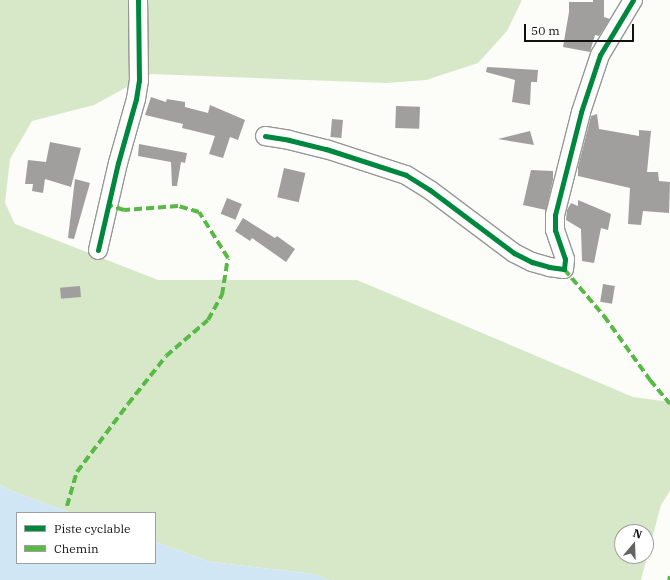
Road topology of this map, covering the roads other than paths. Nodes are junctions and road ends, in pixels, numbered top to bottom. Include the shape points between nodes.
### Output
1 (138, 0) edge
2 (633, 0) edge
3 (265, 136) dead end
4 (98, 250) dead end

1 - 4 street via 139,81
2 - 3 street via 600,55 581,112 555,215 555,230 565,259 564,269 538,264 514,253 430,190 406,176 326,149

